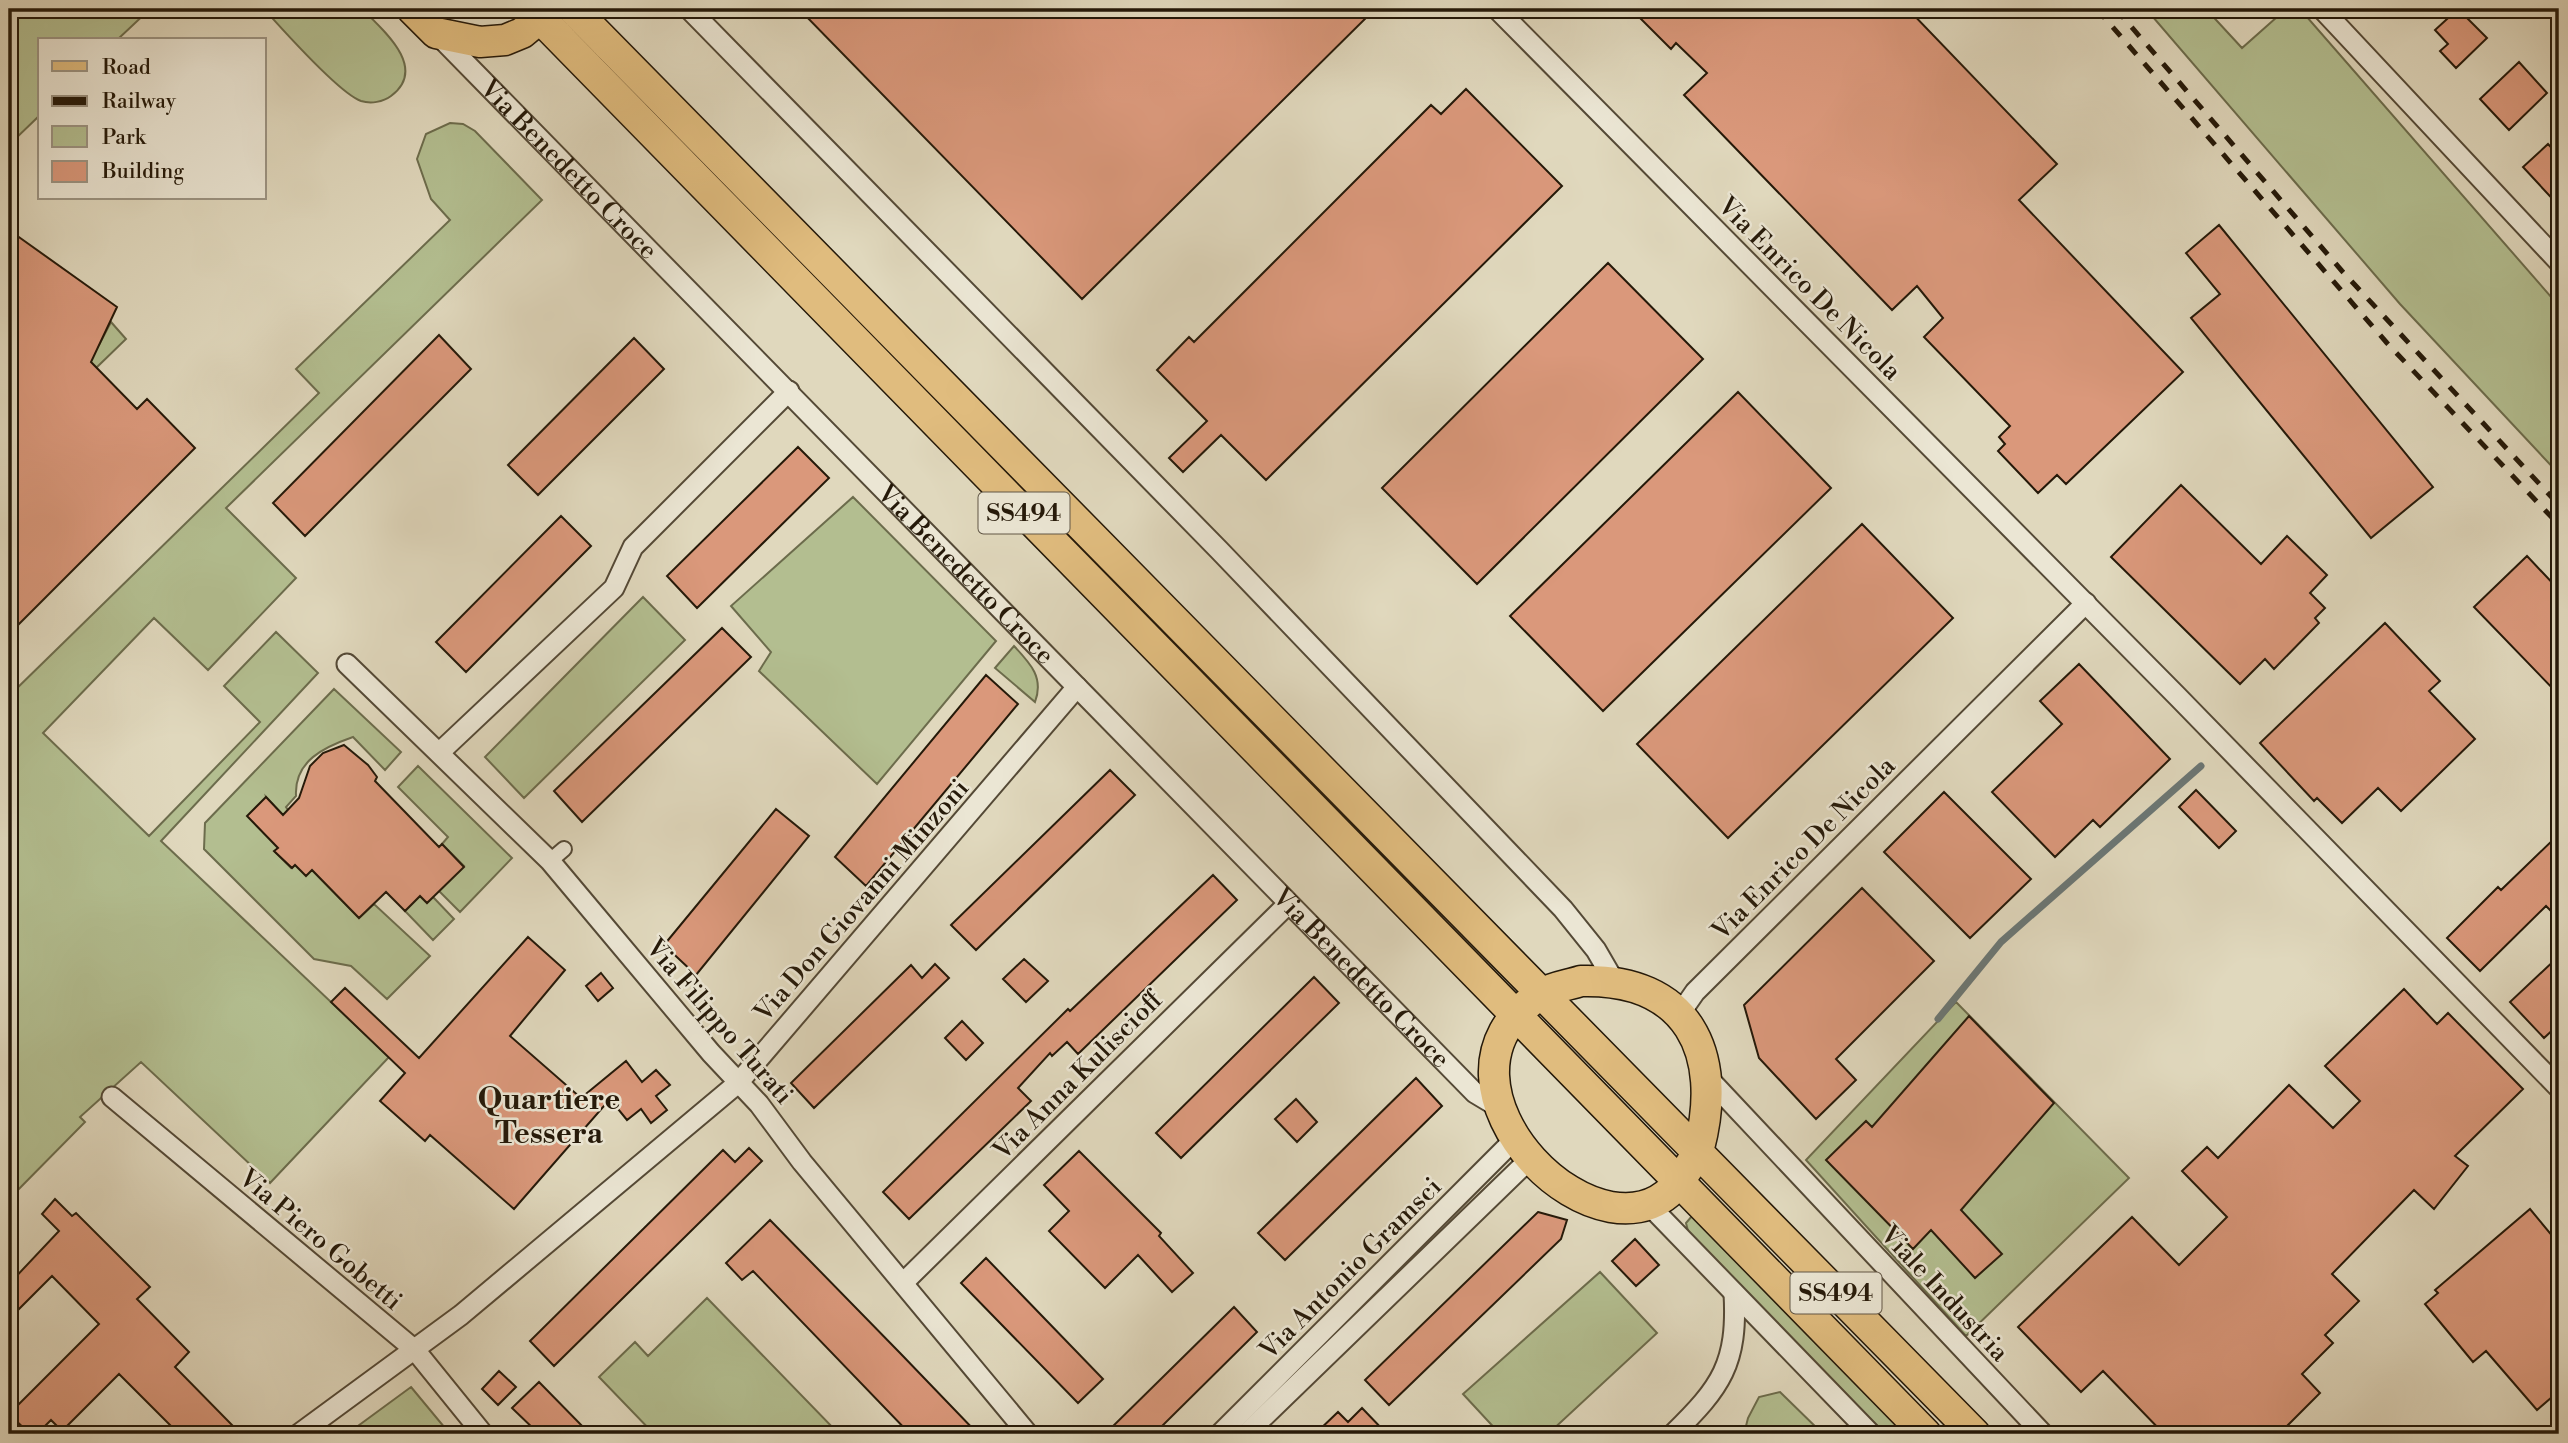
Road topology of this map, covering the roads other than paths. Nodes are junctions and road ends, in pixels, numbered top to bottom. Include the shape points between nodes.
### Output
1 (412, 9) edge
2 (573, 9) edge
3 (689, 9) edge
4 (1497, 9) edge
5 (2322, 9) edge
6 (541, 12) edge
7 (436, 33) junction
8 (2559, 262) edge
9 (789, 391) junction
10 (2086, 604) junction
11 (346, 664) dead end
12 (1077, 688) junction
13 (440, 752) junction
14 (1288, 904) junction
15 (1614, 981) junction
16 (1542, 994) junction
17 (1679, 1015) junction
18 (1516, 1016) junction
19 (1708, 1078) junction
20 (738, 1083) junction
21 (2559, 1088) edge
22 (112, 1097) dead end
23 (1500, 1108) junction
24 (1524, 1148) junction
25 (1698, 1152) junction
26 (1678, 1182) junction
27 (1650, 1206) junction
28 (902, 1283) junction
29 (1734, 1293) junction
30 (415, 1350) junction
31 (299, 1434) edge
32 (483, 1434) edge
33 (1028, 1434) edge
34 (1220, 1434) edge
35 (1246, 1434) edge
36 (1673, 1434) edge
37 (1871, 1434) edge
38 (1926, 1434) edge
39 (1975, 1434) edge
40 (2043, 1434) edge

1 - 7 main road, Via Benedetto Croce
2 - 16 main road, SS494
3 - 15 street via 1563,909
4 - 10 street, Via Enrico De Nicola
5 - 8 street
6 - 7 main road, Via Benedetto Croce / SS494 via 522,33 505,40 480,42
6 - 18 main road, SS494
7 - 9 street, Via Benedetto Croce
9 - 12 street, Via Benedetto Croce
9 - 13 street via 633,547 614,587
10 - 17 street, Via Enrico De Nicola via 1695,992
10 - 21 street, Via Enrico De Nicola
11 - 13 street, Via Filippo Turati
12 - 14 street, Via Benedetto Croce
12 - 20 street, Via Don Giovanni Minzoni
13 - 20 street, Via Filippo Turati via 557,855
14 - 23 street, Via Benedetto Croce via 1475,1093
14 - 28 street, Via Anna Kuliscioff
15 - 16 main road via 1581,981
15 - 17 main road via 1653,994
16 - 18 main road
16 - 25 main road, SS494
17 - 19 main road via 1696,1040
18 - 23 main road via 1492,1066
18 - 26 main road, SS494
19 - 25 main road
19 - 40 street, Viale Industria
20 - 28 street, Via Filippo Turati
20 - 30 street, Via Don Giovanni Minzoni
22 - 30 street, Via Piero Gobetti
23 - 24 main road
24 - 27 main road via 1569,1192 1610,1207
24 - 34 street, Via Antonio Gramsci
24 - 35 street, Via Antonio Gramsci
25 - 26 main road
25 - 39 main road, SS494
26 - 27 main road
26 - 38 main road, SS494
27 - 29 street
28 - 33 street, Via Filippo Turati
29 - 36 street via 1730,1356 1720,1383
29 - 37 street
30 - 31 street, Via Don Giovanni Minzoni
30 - 32 street, Via Piero Gobetti

